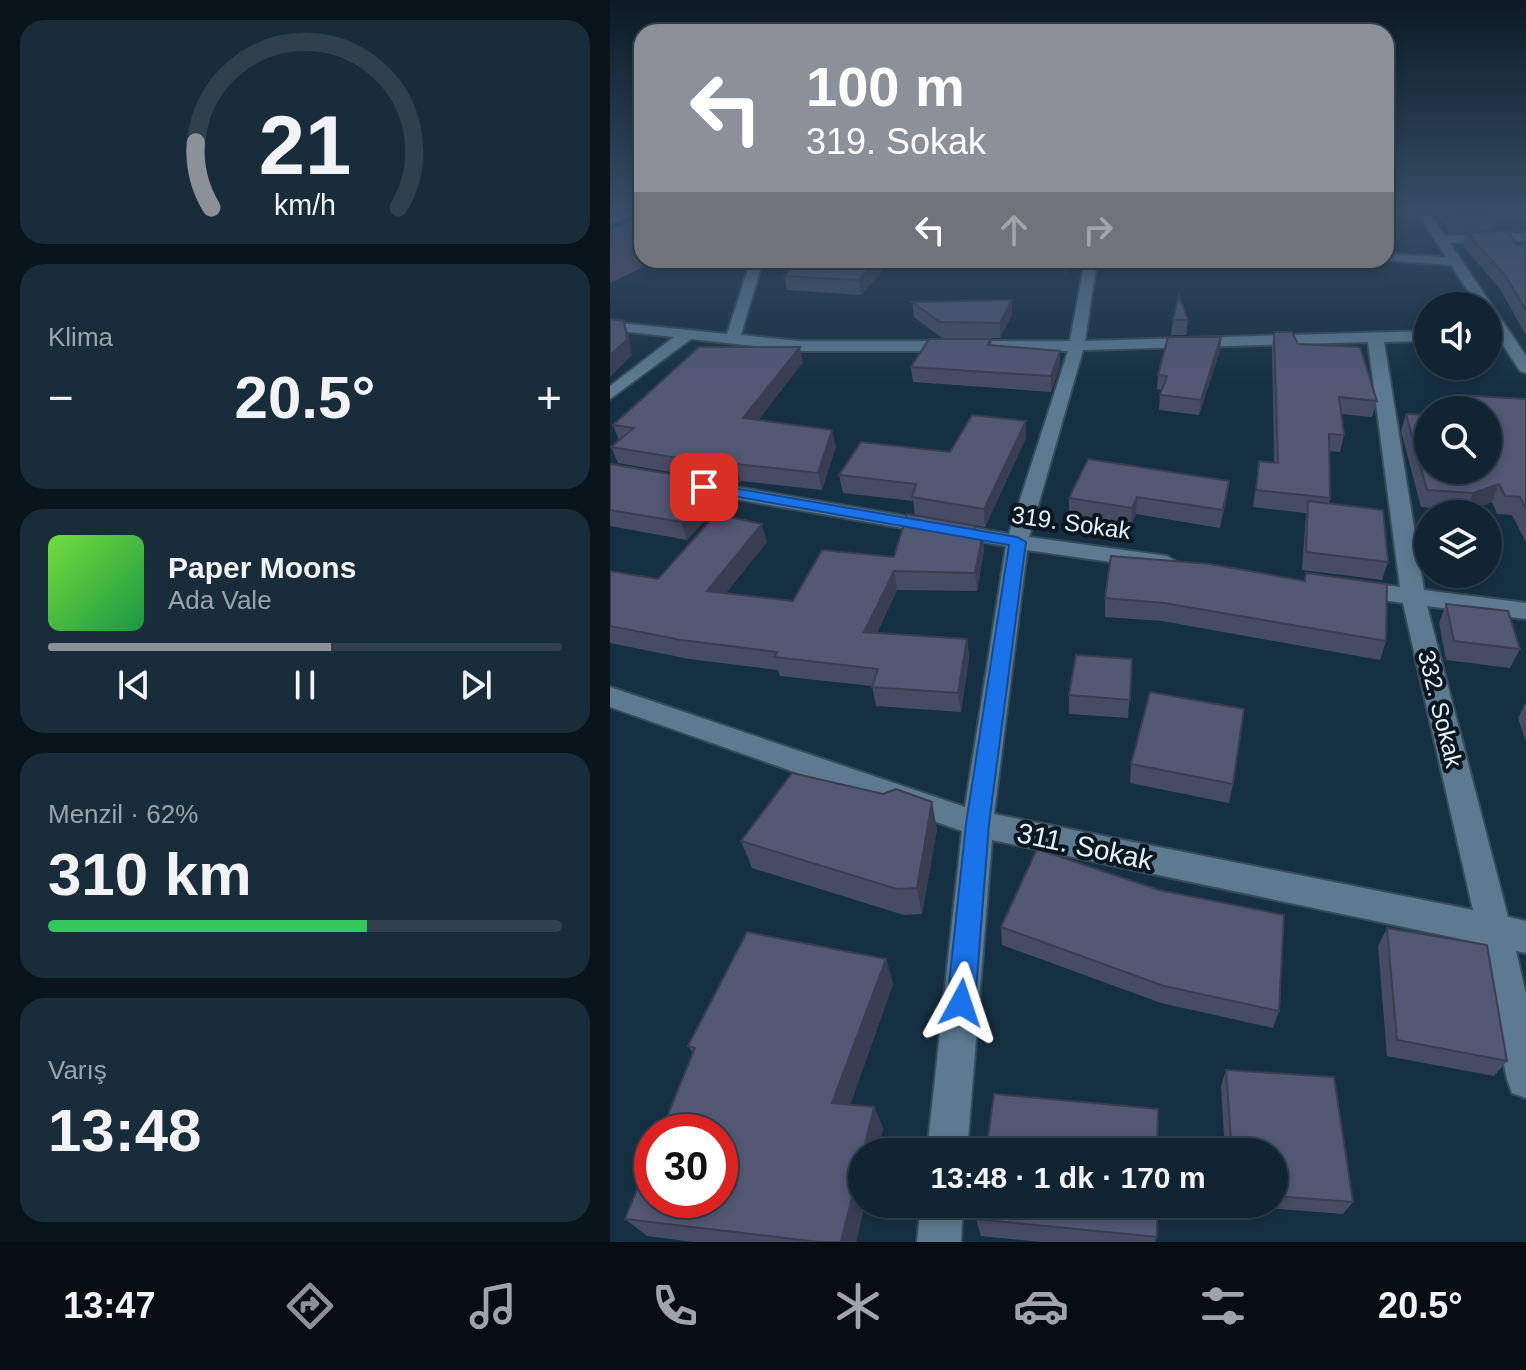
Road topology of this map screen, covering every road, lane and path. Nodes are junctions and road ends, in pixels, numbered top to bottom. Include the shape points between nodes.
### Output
1 (755, 268) edge
2 (1090, 268) edge
3 (1460, 268) edge
4 (1475, 292) edge
5 (610, 326) edge
6 (1502, 334) edge
7 (1526, 334) edge
8 (687, 335) junction
9 (1375, 336) junction
10 (1414, 336) edge
11 (732, 341) junction
12 (1502, 341) edge
13 (1077, 346) junction
14 (1526, 368) edge
15 (610, 394) edge
16 (673, 482) edge
17 (1017, 542) junction
18 (1191, 566) edge
19 (1334, 586) edge
20 (1413, 597) junction
21 (1526, 611) edge
22 (610, 697) edge
23 (978, 824) junction
24 (1495, 932) junction
25 (1526, 937) edge
26 (1526, 1079) edge
27 (948, 1138) edge
28 (941, 1218) edge
29 (939, 1242) edge

1 - 11 street
2 - 13 street
3 - 4 street
5 - 8 street
6 - 7 street
8 - 11 street
8 - 15 street
9 - 10 street
9 - 13 street
9 - 20 street, 332. Sokak
11 - 13 street via 799,346
12 - 14 street
13 - 17 street
16 - 17 street, 319. Sokak
17 - 18 street, 319. Sokak
17 - 23 street
19 - 20 street
20 - 21 street
20 - 24 street, 332. Sokak
22 - 23 street, 311. Sokak
23 - 24 street, 311. Sokak
23 - 27 street
24 - 25 street, 311. Sokak
24 - 26 street, 332. Sokak
28 - 29 street

